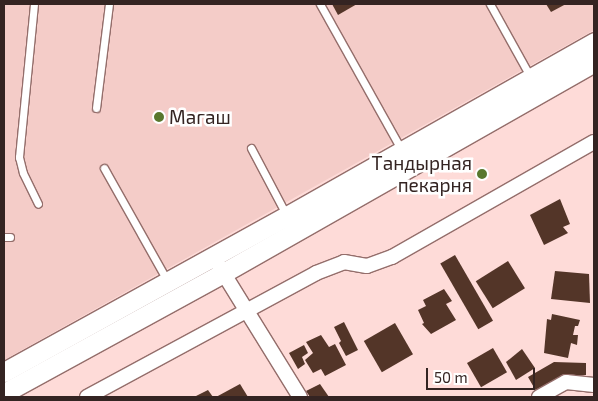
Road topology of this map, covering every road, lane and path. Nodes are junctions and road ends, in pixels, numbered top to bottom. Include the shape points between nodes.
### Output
1 (34, 4) edge
2 (109, 4) edge
3 (320, 4) edge
4 (490, 4) edge
5 (594, 42) edge
6 (593, 64) edge
7 (531, 78) junction
8 (96, 108) dead end
9 (594, 142) edge
10 (251, 148) dead end
11 (402, 151) junction
12 (104, 168) dead end
13 (38, 204) dead end
14 (287, 216) junction
15 (218, 265) junction
16 (168, 282) junction
17 (248, 311) junction
18 (4, 372) edge
19 (594, 385) edge
20 (4, 393) edge
21 (87, 397) edge
22 (300, 397) edge
23 (539, 397) edge

1 - 13 lane via 19,157
2 - 8 lane
3 - 11 lane
4 - 7 lane
5 - 7 main road
6 - 15 main road
7 - 11 main road
9 - 17 street via 392,257 367,266 344,262 336,264
10 - 14 lane
11 - 14 main road
12 - 16 lane
14 - 15 main road
15 - 16 main road
15 - 17 street
15 - 20 main road
16 - 18 main road
17 - 21 street
17 - 22 street
19 - 23 street via 566,382

